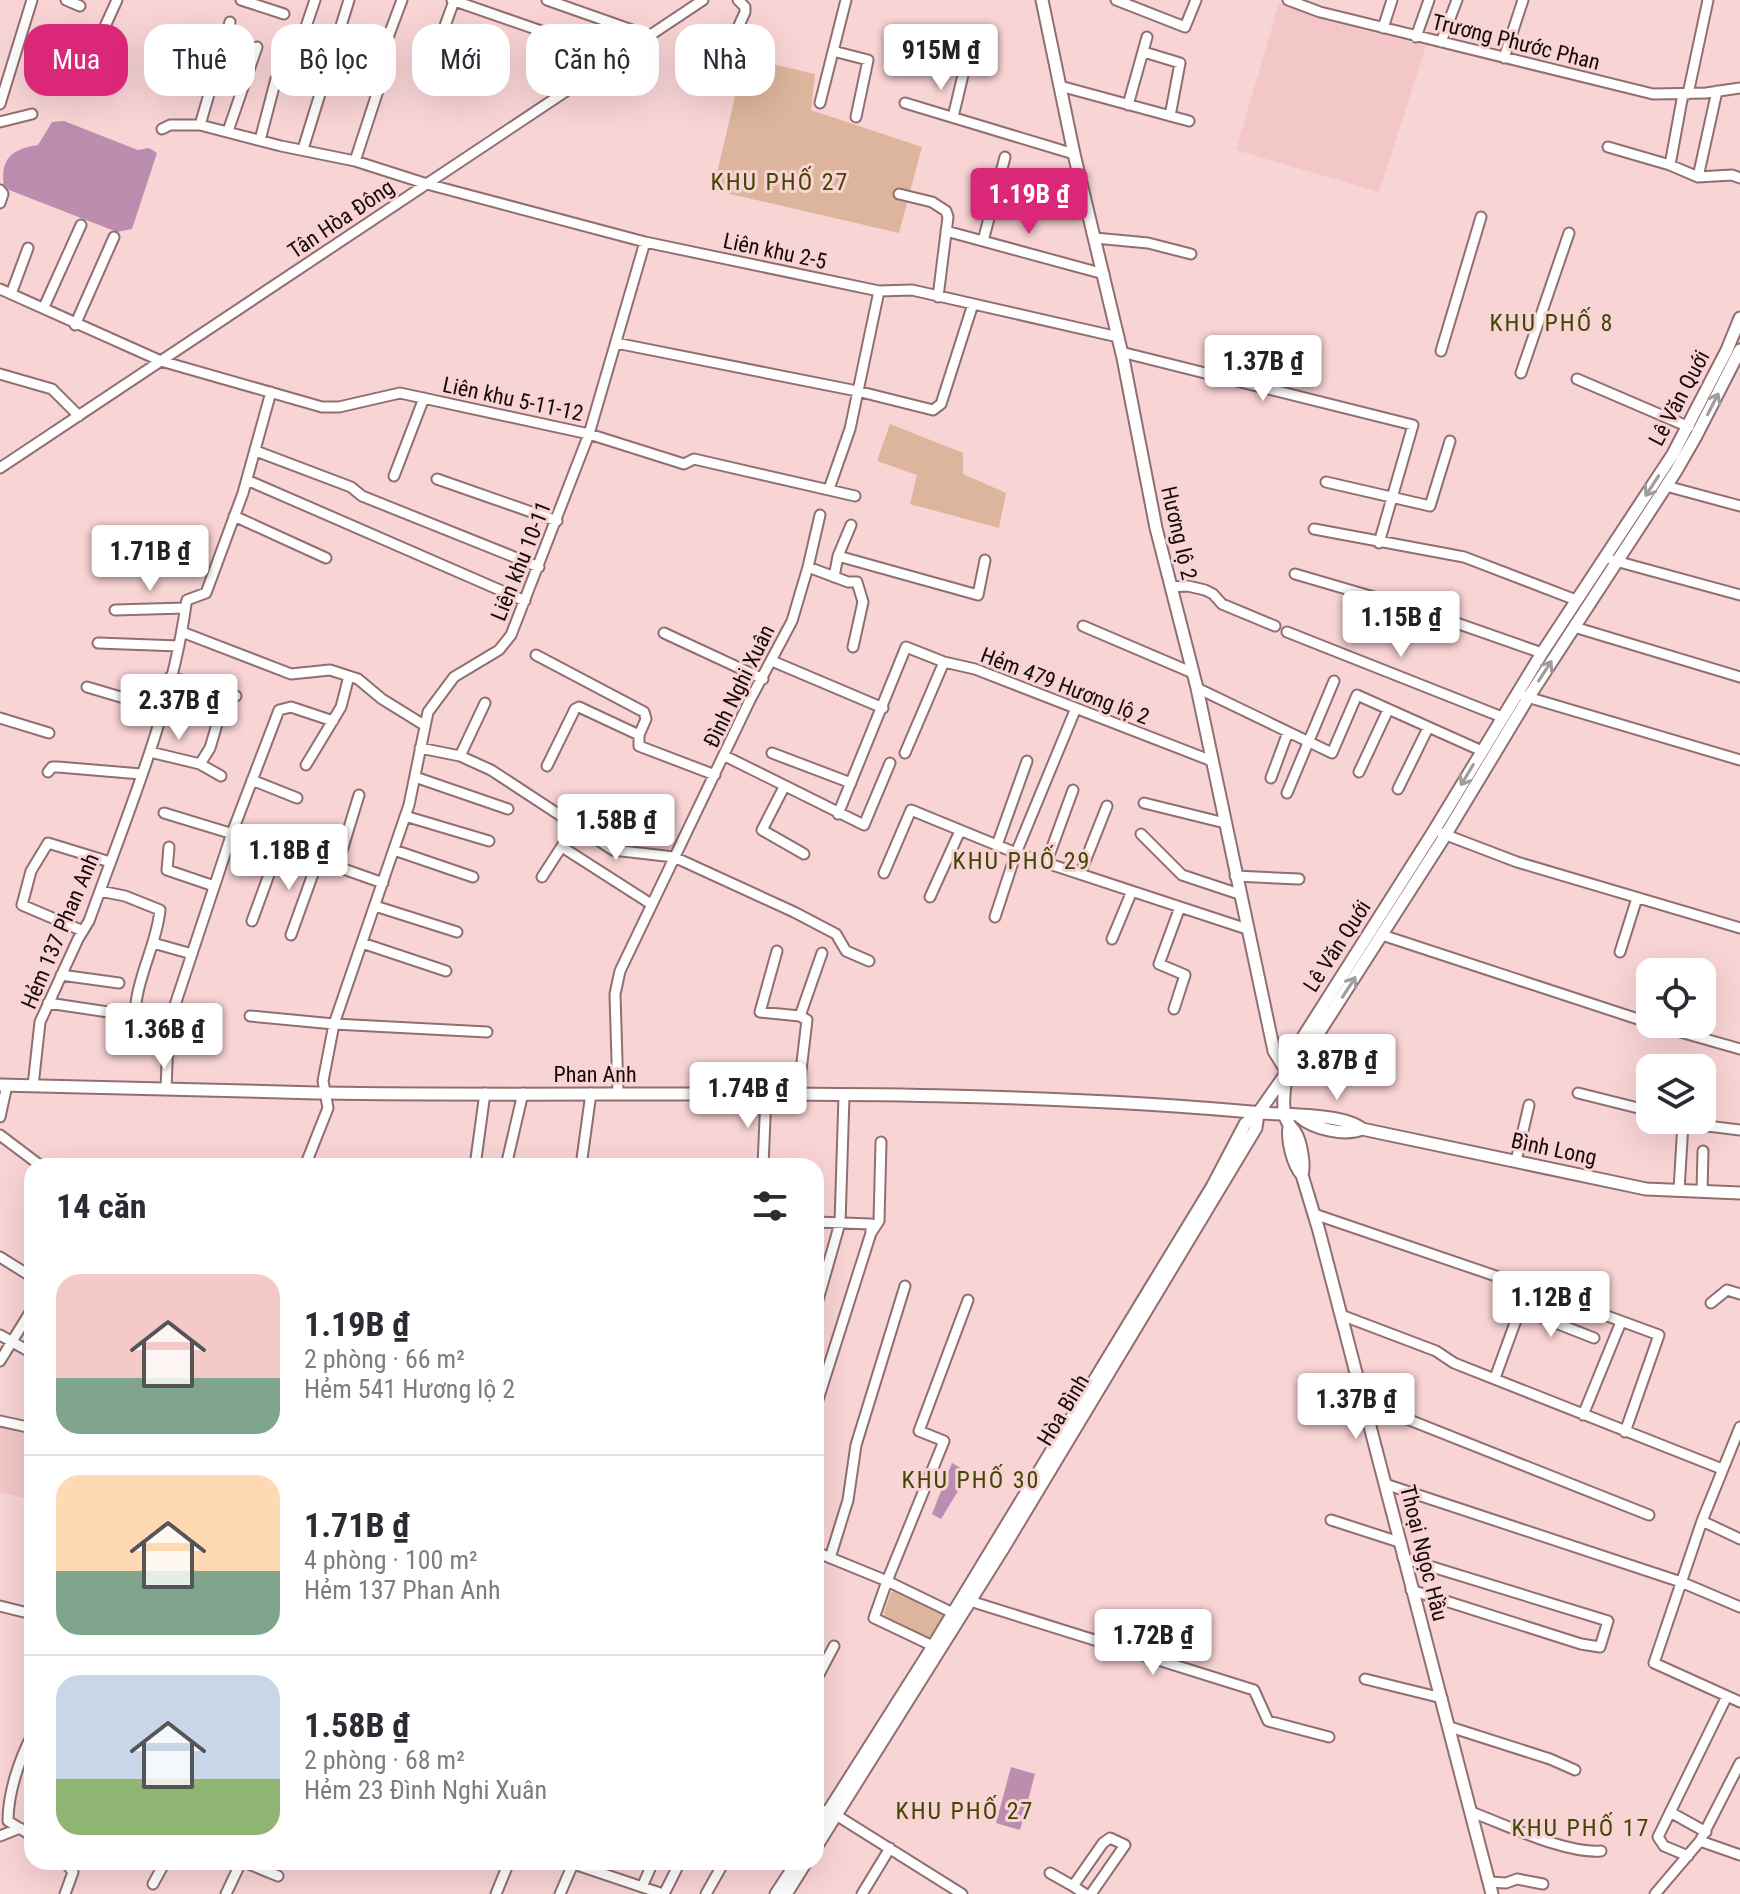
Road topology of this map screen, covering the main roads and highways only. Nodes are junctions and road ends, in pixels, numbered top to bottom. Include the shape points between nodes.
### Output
1 (1042, 0) edge
2 (1740, 318) edge
3 (1740, 350) edge
4 (1522, 696) junction
5 (1440, 832) junction
6 (1287, 1072) junction
7 (4, 1085) edge
8 (1259, 1112) junction
9 (1284, 1114) junction
10 (1740, 1193) edge
11 (1089, 1398) junction
12 (937, 1648) junction
13 (833, 1813) junction
14 (824, 1823) edge
15 (824, 1831) edge
16 (792, 1870) edge
17 (801, 1870) edge
18 (1490, 1888) edge
19 (776, 1894) edge
20 (786, 1894) edge

1 - 6 main road, Hương lộ 2 via 1274,1051
2 -> 4 main road, Lê Văn Quới via 1689,427 1542,653
4 -> 3 main road, Lê Văn Quới via 1666,486
4 - 5 main road, Lê Văn Quới
4 -> 5 main road, Lê Văn Quới via 1502,717
5 - 6 main road, Lê Văn Quới via 1293,1053
6 -> 5 main road, Lê Văn Quới via 1302,1059 1382,935
6 - 8 main road, Hòa Bình
6 - 9 main road, Thoại Ngọc Hầu
7 - 8 main road, Phan Anh via 1063,1099
8 - 9 main road, Phan Anh
8 - 11 main road, Hòa Bình via 1245,1124
9 - 10 main road, Bình Long via 1355,1123 1362,1129 1646,1189
9 - 18 main road, Thoại Ngọc Hầu
11 - 12 main road, Hòa Bình
11 - 12 main road, Hòa Bình via 953,1613
12 - 13 main road, Hòa Bình
13 - 14 main road, Hòa Bình
13 - 15 main road, Hòa Bình
16 - 19 main road
17 - 20 main road

